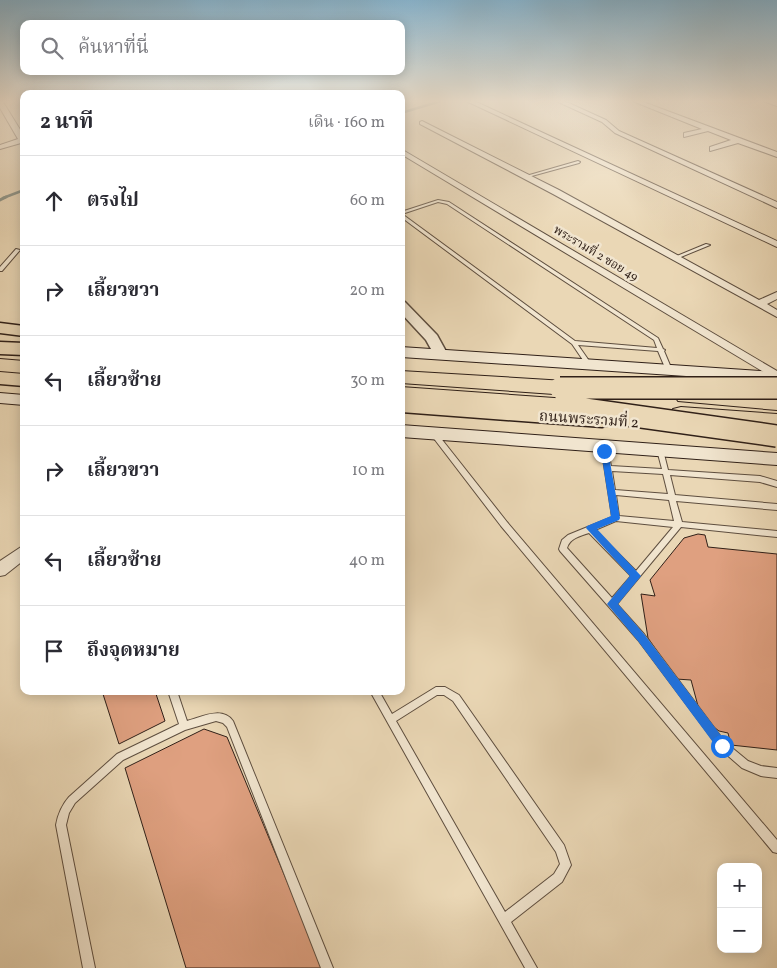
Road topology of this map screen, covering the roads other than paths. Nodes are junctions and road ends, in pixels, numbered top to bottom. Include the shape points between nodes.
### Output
1 (469, 145) edge
2 (564, 145) edge
3 (646, 145) edge
4 (724, 145) edge
5 (751, 145) edge
6 (713, 149) dead end
7 (405, 153) edge
8 (777, 156) edge
9 (578, 162) dead end
10 (528, 176) junction
11 (777, 205) edge
12 (405, 213) edge
13 (405, 217) edge
14 (777, 244) edge
15 (708, 245) dead end
16 (18, 250) dead end
17 (674, 258) junction
18 (0, 270) edge
19 (777, 296) edge
20 (760, 304) junction
21 (405, 309) edge
22 (777, 314) edge
23 (0, 326) edge
24 (20, 326) edge
25 (20, 331) edge
26 (574, 343) junction
27 (0, 348) edge
28 (20, 350) edge
29 (662, 350) junction
30 (405, 352) edge
31 (441, 355) junction
32 (0, 365) edge
33 (589, 365) junction
34 (20, 367) edge
35 (669, 370) junction
36 (405, 375) edge
37 (405, 376) edge
38 (777, 376) edge
39 (0, 378) edge
40 (20, 380) edge
41 (777, 388) edge
42 (0, 390) edge
43 (20, 390) edge
44 (405, 394) edge
45 (562, 397) junction
46 (0, 398) edge
47 (20, 400) edge
48 (777, 401) edge
49 (405, 405) edge
50 (777, 421) edge
51 (405, 431) edge
52 (434, 434) junction
53 (777, 435) edge
54 (604, 446) junction
55 (660, 450) junction
56 (777, 459) edge
57 (607, 468) junction
58 (666, 472) junction
59 (777, 484) edge
60 (611, 492) junction
61 (672, 496) junction
62 (777, 507) edge
63 (616, 518) junction
64 (679, 525) junction
65 (590, 528) junction
66 (777, 534) edge
67 (20, 554) edge
68 (0, 570) edge
69 (636, 576) junction
70 (612, 604) junction
71 (173, 695) edge
72 (376, 695) edge
73 (390, 720) junction
74 (184, 726) junction
75 (777, 772) edge
76 (777, 848) edge
77 (504, 920) junction
78 (89, 968) edge
79 (328, 968) edge
80 (531, 968) edge

1 - 10 street
2 - 14 street
3 - 11 street
4 - 6 street
5 - 8 street
7 - 38 street, พระรามที่ 2 ซอย 49
9 - 10 lane
10 - 17 street
12 - 29 lane via 438,201 448,204 656,339
13 - 26 lane
15 - 17 lane
16 - 18 lane
17 - 20 street
19 - 20 street
20 - 22 street
21 - 31 street via 432,338
23 - 24 main road
23 - 25 highway
26 - 29 lane
26 - 33 lane
27 - 28 highway
29 - 35 lane
30 - 31 main road
31 - 33 main road
32 - 34 highway
33 - 35 main road
35 - 38 main road
36 - 48 highway
37 - 45 highway
39 - 40 highway
41 - 45 highway, bridge
42 - 43 highway
44 - 45 highway
45 - 48 highway, bridge
45 - 50 highway, bridge
45 - 53 highway, bridge
46 - 47 main road
49 - 53 highway, ถนนพระรามที่ 2
51 - 52 main road, ถนนพระรามที่ 2
52 - 54 main road, ถนนพระรามที่ 2
52 - 76 lane via 504,524
54 - 55 main road, ถนนพระรามที่ 2
54 - 57 lane
55 - 56 main road, ถนนพระรามที่ 2
55 - 58 lane
57 - 58 lane
57 - 60 lane
58 - 59 lane via 760,479
58 - 61 lane
60 - 61 lane
60 - 63 lane
61 - 62 lane
61 - 64 lane
63 - 64 lane
63 - 65 lane
64 - 66 lane
64 - 69 lane
65 - 69 lane
65 - 70 lane via 570,537 563,549
67 - 68 street
69 - 70 lane
70 - 75 lane via 722,746 745,765
71 - 74 lane
72 - 73 lane
73 - 77 lane
73 - 77 lane via 436,691 445,691 456,698 560,849 566,865 558,878
74 - 78 lane via 120,757 65,808 61,825
74 - 79 lane via 216,717 226,719 230,724
77 - 80 lane

